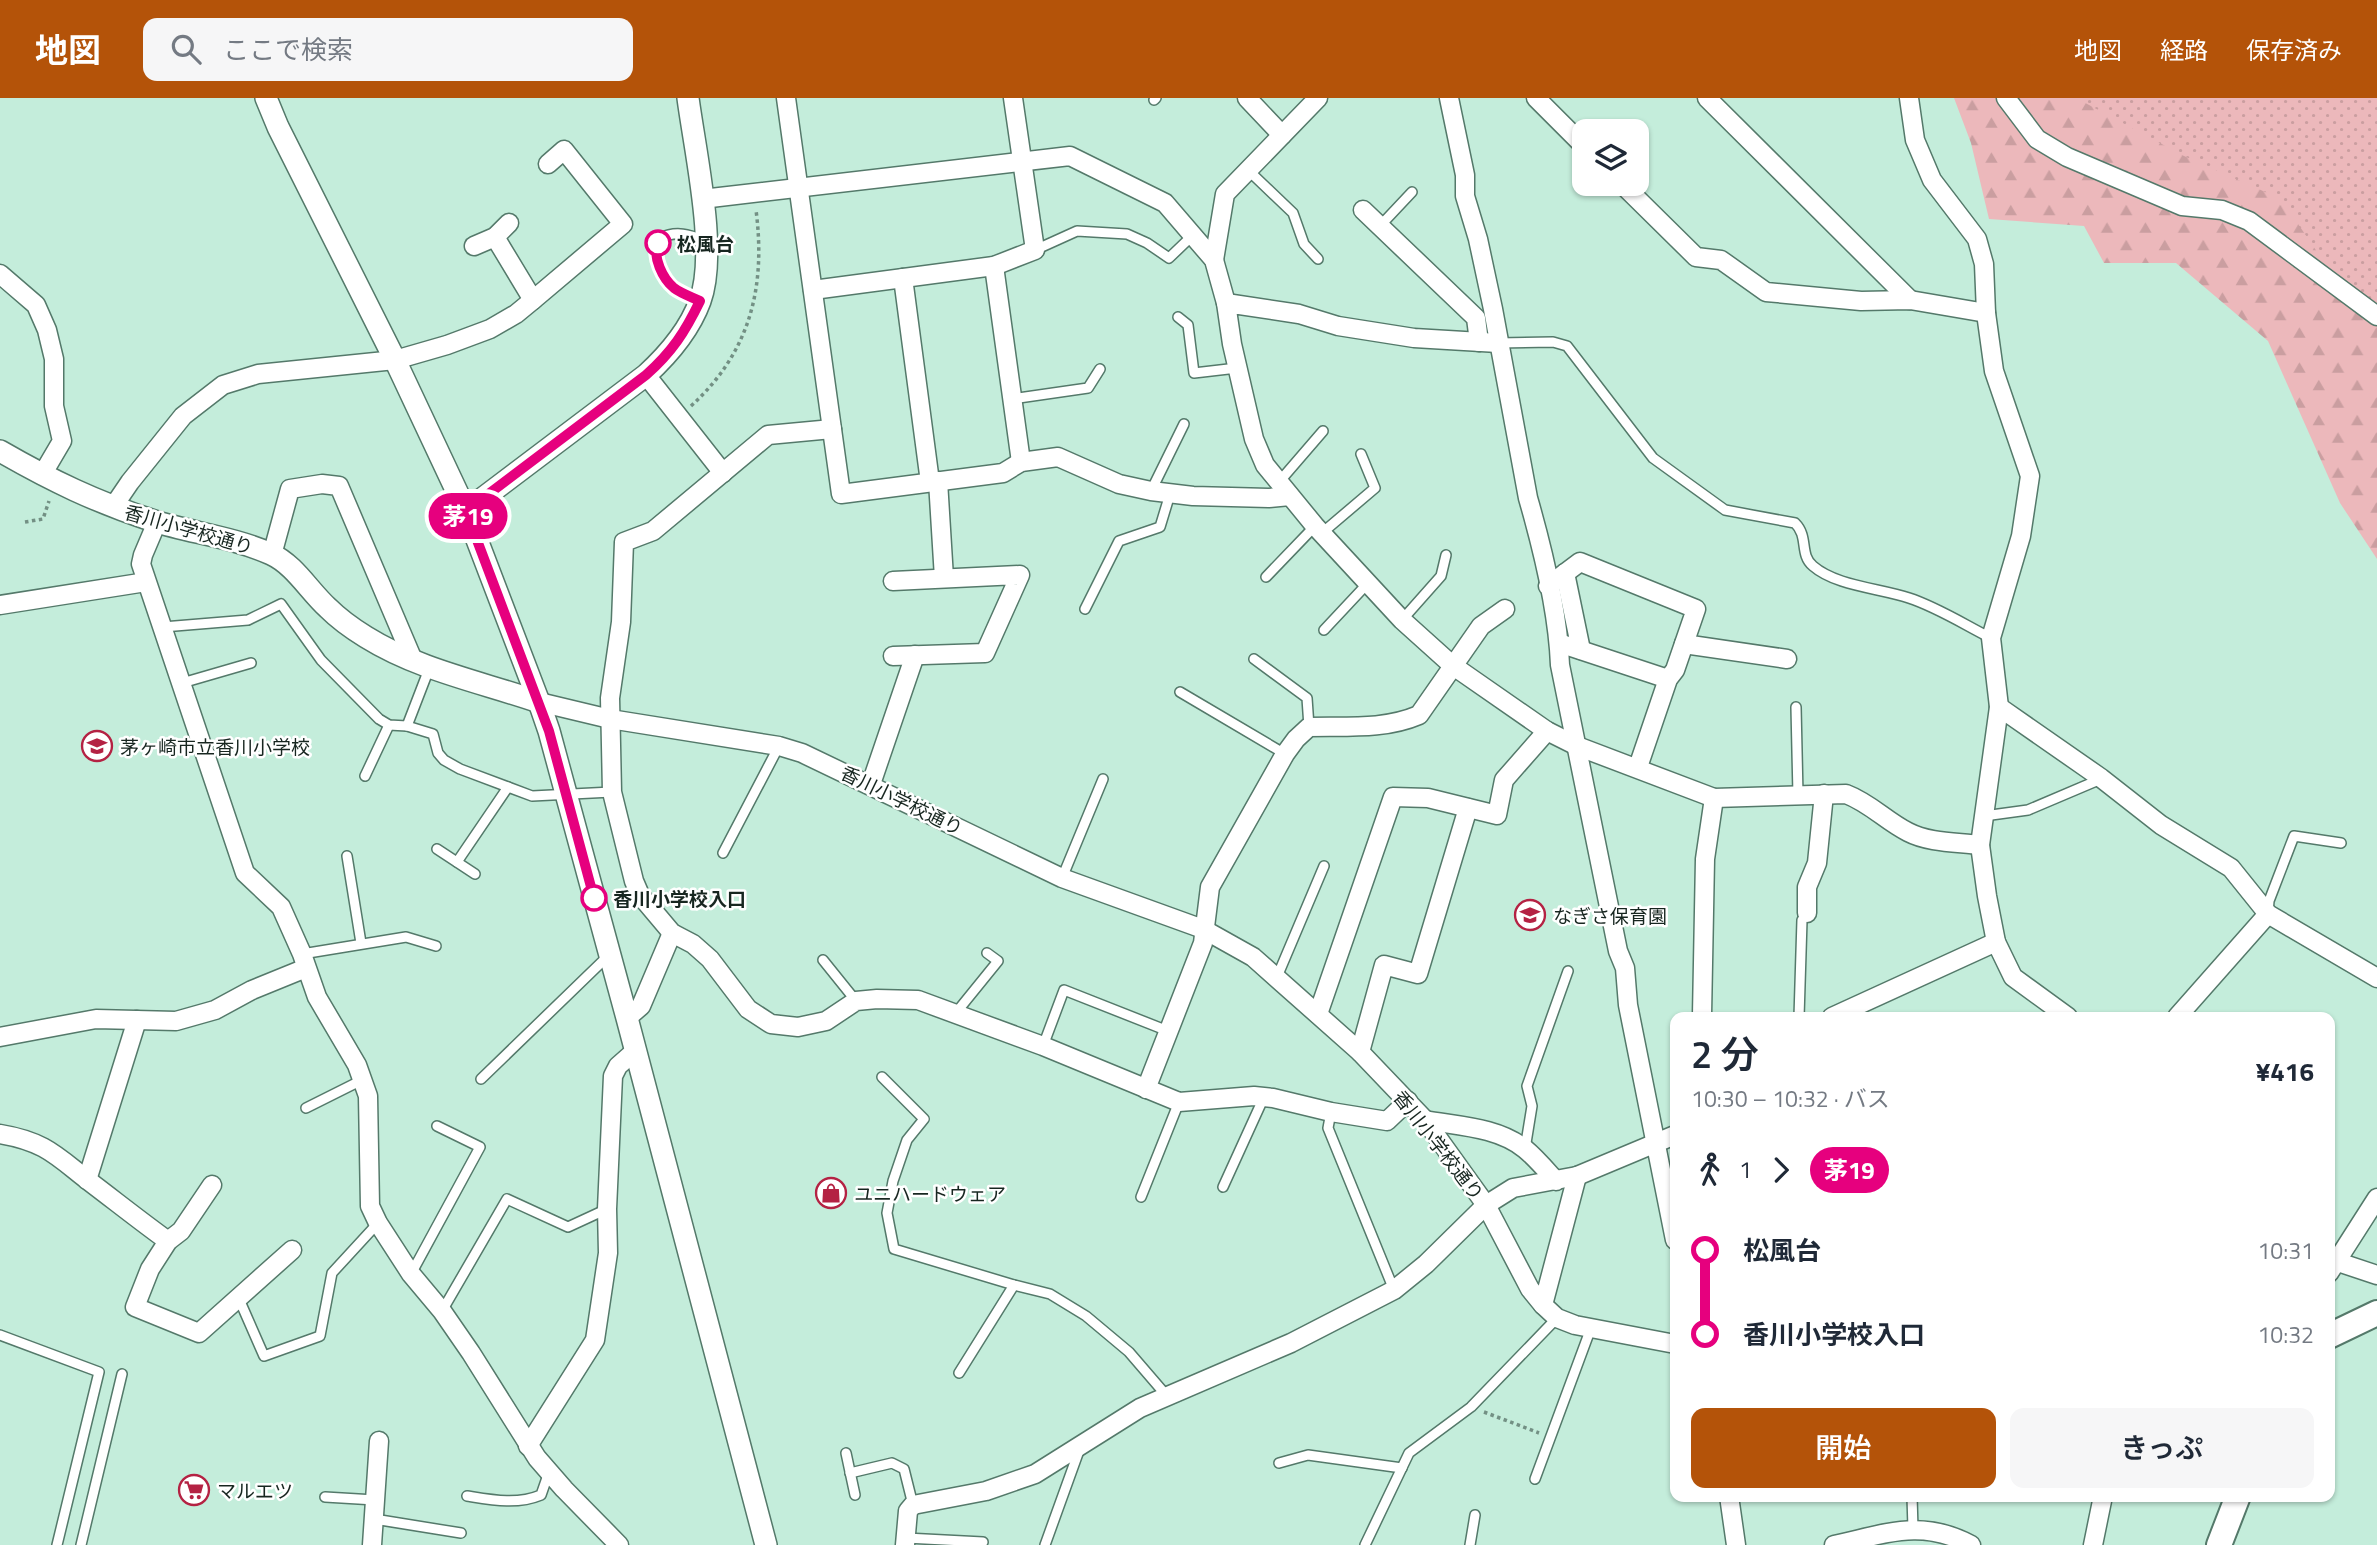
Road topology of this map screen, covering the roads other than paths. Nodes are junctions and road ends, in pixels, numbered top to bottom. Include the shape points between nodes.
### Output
1 (266, 98) edge
2 (688, 98) edge
3 (786, 98) edge
4 (1013, 98) edge
5 (1247, 98) edge
6 (1318, 98) edge
7 (1449, 98) edge
8 (1536, 98) edge
9 (1707, 98) edge
10 (1909, 98) edge
11 (2006, 98) edge
12 (1572, 134) edge
13 (1282, 135) junction
14 (1022, 160) junction
15 (548, 164) dead end
16 (1248, 170) junction
17 (799, 187) junction
18 (1412, 192) dead end
19 (1634, 196) edge
20 (702, 199) junction
21 (1363, 210) dead end
22 (509, 223) dead end
23 (1380, 226) junction
24 (1192, 235) junction
25 (495, 237) junction
26 (707, 241) junction
27 (474, 246) dead end
28 (1035, 250) junction
29 (1318, 259) dead end
30 (1214, 260) junction
31 (994, 266) junction
32 (0, 274) edge
33 (903, 278) junction
34 (813, 289) junction
35 (533, 300) junction
36 (1910, 300) junction
37 (700, 301) junction
38 (1226, 303) junction
39 (1986, 313) junction
40 (2377, 316) edge
41 (1178, 317) dead end
42 (1479, 342) junction
43 (1498, 343) junction
44 (395, 360) junction
45 (1237, 368) junction
46 (1100, 369) dead end
47 (646, 375) junction
48 (1012, 399) junction
49 (1184, 424) dead end
50 (832, 429) junction
51 (1323, 431) dead end
52 (0, 451) edge
53 (1361, 454) dead end
54 (1021, 462) junction
55 (723, 473) junction
56 (48, 479) junction
57 (934, 482) junction
58 (1284, 489) junction
59 (1152, 491) junction
60 (1170, 494) junction
61 (113, 507) junction
62 (466, 511) junction
63 (157, 522) junction
64 (1319, 530) junction
65 (272, 555) junction
66 (1446, 555) dead end
67 (1565, 573) junction
68 (1266, 577) dead end
69 (944, 578) junction
70 (893, 580) dead end
71 (146, 582) junction
72 (1368, 583) junction
73 (1548, 586) junction
74 (0, 605) edge
75 (1085, 609) dead end
76 (1504, 609) dead end
77 (1402, 620) junction
78 (163, 627) junction
79 (1324, 630) dead end
80 (1991, 638) junction
81 (1559, 643) junction
82 (1684, 645) junction
83 (1581, 650) junction
84 (915, 655) junction
85 (893, 656) dead end
86 (1254, 659) dead end
87 (1787, 659) dead end
88 (251, 663) dead end
89 (421, 664) junction
90 (1452, 665) junction
91 (1668, 679) junction
92 (182, 683) junction
93 (1180, 692) dead end
94 (539, 702) junction
95 (1797, 707) dead end
96 (1999, 707) junction
97 (610, 719) junction
98 (389, 724) junction
99 (407, 726) junction
100 (1309, 727) junction
101 (1547, 731) junction
102 (779, 746) junction
103 (1577, 746) junction
104 (1285, 754) junction
105 (1638, 767) junction
106 (365, 776) dead end
107 (2101, 778) junction
108 (1103, 779) dead end
109 (871, 784) junction
110 (508, 787) junction
111 (612, 792) junction
112 (566, 793) junction
113 (1824, 794) junction
114 (1798, 795) junction
115 (1714, 797) junction
116 (1468, 808) junction
117 (1984, 816) junction
118 (2341, 843) dead end
119 (1980, 845) junction
120 (437, 849) dead end
121 (723, 853) dead end
122 (347, 856) dead end
123 (457, 862) junction
124 (1324, 866) dead end
125 (475, 874) dead end
126 (1062, 878) junction
127 (2267, 914) junction
128 (1804, 916) joint
129 (1203, 929) junction
130 (672, 933) junction
131 (1996, 942) junction
132 (361, 943) junction
133 (436, 946) dead end
134 (987, 953) dead end
135 (609, 955) junction
136 (823, 960) dead end
137 (304, 961) junction
138 (1568, 971) dead end
139 (1278, 976) junction
140 (2377, 978) edge
141 (856, 1001) junction
142 (1702, 1012) edge
143 (1799, 1012) edge
144 (1845, 1012) edge
145 (2061, 1012) edge
146 (2180, 1012) edge
147 (955, 1014) junction
148 (1318, 1014) junction
149 (627, 1018) junction
150 (137, 1020) junction
151 (1168, 1031) junction
152 (0, 1037) edge
153 (1043, 1046) junction
154 (635, 1051) junction
155 (1360, 1052) junction
156 (882, 1077) dead end
157 (362, 1080) junction
158 (481, 1080) dead end
159 (1146, 1088) junction
160 (1265, 1097) junction
161 (1408, 1101) junction
162 (1179, 1102) junction
163 (306, 1108) dead end
164 (1331, 1112) junction
165 (1425, 1120) junction
166 (437, 1126) dead end
167 (0, 1134) edge
168 (1670, 1137) edge
169 (1655, 1143) junction
170 (1525, 1149) junction
171 (1577, 1176) junction
172 (88, 1180) junction
173 (1556, 1181) junction
174 (212, 1185) dead end
175 (1223, 1187) dead end
176 (1141, 1197) dead end
177 (2377, 1198) edge
178 (1486, 1205) junction
179 (607, 1209) junction
180 (1670, 1216) edge
181 (378, 1223) junction
182 (168, 1241) junction
183 (292, 1250) dead end
184 (2335, 1258) edge
185 (2335, 1265) edge
186 (411, 1274) junction
187 (2377, 1275) edge
188 (1014, 1285) junction
189 (1394, 1290) junction
190 (239, 1299) junction
191 (1543, 1305) junction
192 (442, 1311) junction
193 (2377, 1313) edge
194 (1558, 1318) junction
195 (1591, 1328) junction
196 (2335, 1333) edge
197 (0, 1335) edge
198 (1670, 1343) edge
199 (959, 1373) dead end
200 (122, 1374) dead end
201 (1166, 1395) junction
202 (379, 1441) dead end
203 (1081, 1443) junction
204 (528, 1446) junction
205 (846, 1453) dead end
206 (1279, 1463) dead end
207 (1402, 1468) junction
208 (549, 1472) junction
209 (850, 1473) junction
210 (1535, 1479) dead end
211 (855, 1495) dead end
212 (467, 1496) dead end
213 (324, 1497) dead end
214 (1731, 1502) edge
215 (1912, 1502) edge
216 (2102, 1502) edge
217 (2236, 1502) edge
218 (913, 1506) junction
219 (374, 1510) junction
220 (1475, 1514) dead end
221 (1913, 1529) junction
222 (461, 1533) dead end
223 (1951, 1540) edge
224 (905, 1542) edge
225 (983, 1542) dead end
226 (57, 1545) edge
227 (80, 1545) edge
228 (372, 1545) edge
229 (619, 1545) edge
230 (765, 1545) edge
231 (1045, 1545) edge
232 (1365, 1545) edge
233 (1470, 1545) edge
234 (1736, 1545) edge
235 (1834, 1545) edge
236 (1971, 1545) edge
237 (2093, 1545) edge
238 (2219, 1545) edge

1 - 44 street
2 - 20 street
3 - 17 street
4 - 14 street
5 - 13 street
6 - 13 street
7 - 43 street via 1465,196
8 - 12 street
9 - 36 street
10 - 39 street via 1915,140 1932,180 1977,239 1984,264
11 - 40 street via 2036,139 2182,206 2222,210 2249,220
13 - 16 street
14 - 17 street
14 - 24 street via 1070,156 1165,203
14 - 28 street
15 - 35 street via 564,150 623,224
16 - 29 lane via 1293,214 1304,244
16 - 30 street via 1225,194
17 - 20 street
17 - 34 street
18 - 23 lane
19 - 36 street via 1696,257 1721,260 1766,292 1861,301
20 - 26 street
21 - 23 street
22 - 25 street
23 - 42 street via 1476,318
24 - 28 lane via 1169,258 1127,234 1102,232 1077,231
24 - 30 street
25 - 27 street
25 - 35 street
26 - 37 street
26 - 37 lane via 671,233 660,238 654,250 672,287
28 - 31 street
30 - 38 street
31 - 33 street
31 - 48 street
32 - 56 street via 36,305 54,359 54,406 62,441
33 - 34 street
33 - 57 street
34 - 50 street
35 - 44 street via 491,328
36 - 39 street
37 - 47 street via 687,329
38 - 42 street via 1414,338
38 - 45 street
39 - 80 street via 1994,371 2030,476 2021,536
41 - 45 lane via 1188,325 1194,373
42 - 43 street
43 - 73 street
43 - 80 lane via 1567,346 1653,458 1725,510 1795,523 1802,530 1810,564 1828,577 1912,599
44 - 61 street via 258,374 223,385 183,416
44 - 62 street
45 - 58 street via 1254,439 1265,465
46 - 48 lane via 1088,388
47 - 55 street
47 - 62 street
48 - 54 street
49 - 59 lane
50 - 55 street via 768,435
50 - 57 street via 841,494
51 - 58 lane
52 - 56 street, 香川小学校通り
53 - 64 lane via 1375,488
54 - 57 street via 1003,473
54 - 59 street via 1058,457 1119,484
55 - 97 street via 653,531 624,542
56 - 61 street, 香川小学校通り
57 - 69 street
58 - 60 street via 1269,498
58 - 64 street
59 - 60 street
60 - 75 lane via 1160,527 1119,541
61 - 63 street, 香川小学校通り
62 - 94 street
63 - 65 street, 香川小学校通り
63 - 71 street via 141,564
64 - 68 lane
64 - 72 street
65 - 89 street, 香川小学校通り via 288,565 329,610 366,637
65 - 89 street via 289,489 339,486
66 - 77 lane via 1441,576
67 - 73 street
67 - 82 street via 1580,562 1696,609
67 - 83 street
69 - 70 street
69 - 84 street via 1020,575 985,653
71 - 74 street
71 - 78 street
72 - 77 street
72 - 79 lane
73 - 81 street
76 - 90 street via 1481,626
77 - 90 street
78 - 92 street
78 - 98 lane via 248,620 281,604 321,660
80 - 96 street
81 - 83 street
81 - 103 street
82 - 87 street
82 - 91 street
83 - 91 street
84 - 85 street
84 - 109 street
86 - 100 lane via 1307,698
88 - 92 lane
89 - 94 street, 香川小学校通り
89 - 99 lane
90 - 100 street via 1419,715 1384,725
90 - 101 street
91 - 105 street
92 - 137 street via 245,873 281,907
93 - 104 lane
94 - 97 street, 香川小学校通り
94 - 112 street
95 - 114 lane
96 - 107 street
96 - 117 street
97 - 102 street, 香川小学校通り
97 - 111 street
98 - 99 lane
98 - 106 lane
99 - 110 lane via 433,734 444,760
100 - 104 street
101 - 103 street
101 - 116 street via 1504,780 1497,815
102 - 109 street, 香川小学校通り
102 - 121 lane
103 - 105 street
103 - 169 street via 1625,968
104 - 129 street via 1210,887
105 - 115 street
107 - 117 lane via 2028,810
107 - 127 street via 2161,825 2231,868
108 - 126 lane
109 - 126 street, 香川小学校通り
110 - 112 lane via 532,796
110 - 123 lane
111 - 112 lane
111 - 130 street via 634,881
112 - 135 street
113 - 114 street
113 - 119 street via 1846,794 1863,801 1909,832 1930,839
113 - 128 street via 1817,863 1807,887
114 - 115 street
115 - 142 street via 1705,859
116 - 148 street via 1428,798 1393,797
116 - 155 street via 1418,974 1384,965
117 - 119 street
118 - 127 lane via 2294,836
119 - 131 street
120 - 123 lane
122 - 132 lane
123 - 125 lane
124 - 139 lane
126 - 129 street, 香川小学校通り
127 - 140 street
127 - 146 street
128 - 143 lane
129 - 139 street, 香川小学校通り
129 - 151 street via 1203,943
130 - 141 street via 710,959 748,1009 771,1024 798,1027 826,1021
130 - 149 street via 641,1006
131 - 144 street
131 - 145 street via 2013,977
132 - 133 lane via 406,936
132 - 137 lane
134 - 147 lane via 998,961
135 - 149 street
135 - 158 lane
136 - 141 lane
137 - 150 street via 215,1010 176,1021
137 - 157 street via 317,997
138 - 170 lane via 1527,1086 1532,1106
139 - 148 street, 香川小学校通り
141 - 147 street via 918,1000
147 - 153 street
148 - 155 street, 香川小学校通り
149 - 154 street
150 - 152 street via 96,1019
150 - 172 street
151 - 153 lane via 1063,990
151 - 159 street
153 - 159 street
154 - 179 street via 613,1076
154 - 230 street
155 - 161 street, 香川小学校通り
156 - 188 lane via 924,1119 907,1140 893,1181 887,1213 894,1249
157 - 163 lane
157 - 181 street via 368,1096 370,1206
159 - 162 street
160 - 162 street
160 - 164 street
160 - 175 lane
161 - 164 street via 1387,1121
161 - 165 street, 香川小学校通り
162 - 176 lane
164 - 189 lane via 1328,1128
165 - 170 street via 1484,1130
165 - 178 street, 香川小学校通り
166 - 186 lane via 480,1147
167 - 172 street via 25,1138 57,1154
168 - 169 street
169 - 171 street
169 - 180 street
170 - 173 street
171 - 173 street
171 - 191 street
172 - 182 street
173 - 178 street via 1513,1188
174 - 182 street via 181,1231
177 - 184 street
178 - 189 street
178 - 191 street, 香川小学校通り
179 - 192 lane via 568,1227 507,1199
179 - 204 street via 608,1253 595,1340
181 - 186 street
181 - 190 lane via 332,1273 320,1336 264,1356
182 - 190 street via 150,1269 135,1307 199,1332
183 - 190 street
185 - 187 street
186 - 192 street
188 - 199 lane
188 - 201 lane via 1050,1294 1086,1316 1129,1352
189 - 201 street via 1292,1343
191 - 194 street, 香川小学校通り
192 - 204 street
193 - 196 main road
194 - 195 street, 香川小学校通り
194 - 207 lane via 1471,1407 1409,1453
195 - 198 street, 香川小学校通り
195 - 210 lane
197 - 226 lane via 99,1372
200 - 227 lane
201 - 203 street
202 - 219 street
203 - 218 street via 1035,1474 986,1491
203 - 231 lane
204 - 208 street
205 - 209 lane
206 - 207 lane via 1308,1455
207 - 232 lane
208 - 212 lane via 541,1495 531,1499 498,1501
208 - 229 street
209 - 211 lane
209 - 218 lane via 892,1463 904,1469
213 - 219 lane
214 - 234 street
215 - 221 lane
216 - 237 street
217 - 238 main road
218 - 224 street via 908,1511
219 - 222 lane
219 - 228 street
220 - 233 lane
221 - 223 street via 1933,1530
221 - 235 street
223 - 236 street
224 - 225 lane

